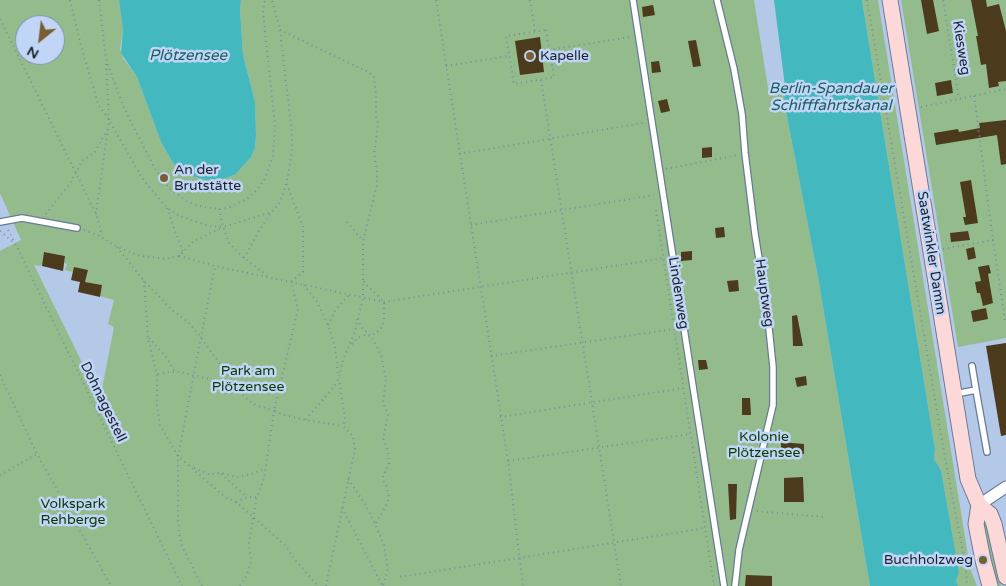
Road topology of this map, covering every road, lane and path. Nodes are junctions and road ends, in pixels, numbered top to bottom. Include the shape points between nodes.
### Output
1 (70, 0) edge
2 (98, 0) edge
3 (264, 0) edge
4 (272, 0) edge
5 (436, 0) edge
6 (530, 0) edge
7 (633, 0) edge
8 (717, 0) edge
9 (868, 0) edge
10 (890, 0) edge
11 (943, 0) edge
12 (0, 19) edge
13 (280, 30) junction
14 (535, 32) junction
15 (630, 37) dead end
16 (549, 50) junction
17 (509, 56) junction
18 (106, 58) junction
19 (446, 66) junction
20 (541, 80) junction
21 (1006, 90) edge
22 (974, 96) junction
23 (958, 99) junction
24 (916, 108) dead end
25 (109, 120) junction
26 (643, 123) dead end
27 (108, 127) junction
28 (550, 139) junction
29 (745, 153) junction
30 (459, 154) junction
31 (659, 170) junction
32 (76, 173) junction
33 (286, 183) junction
34 (654, 195) dead end
35 (655, 204) dead end
36 (167, 208) junction
37 (219, 209) junction
38 (562, 211) junction
39 (272, 212) junction
40 (96, 214) junction
41 (42, 221) junction
42 (0, 222) edge
43 (346, 222) dead end
44 (471, 225) junction
45 (223, 227) junction
46 (77, 228) joint
47 (0, 231) edge
48 (100, 236) junction
49 (363, 240) junction
50 (992, 240) junction
51 (117, 248) junction
52 (940, 249) dead end
53 (183, 253) junction
54 (179, 256) junction
55 (244, 258) junction
56 (664, 258) junction
57 (215, 266) junction
58 (572, 274) junction
59 (270, 278) junction
60 (363, 280) junction
61 (144, 281) junction
62 (291, 282) junction
63 (304, 285) junction
64 (480, 287) junction
65 (349, 295) junction
66 (362, 298) junction
67 (384, 302) junction
68 (357, 319) junction
69 (1005, 320) edge
70 (328, 325) junction
71 (674, 329) junction
72 (200, 336) junction
73 (371, 336) junction
74 (148, 338) junction
75 (582, 343) junction
76 (350, 346) junction
77 (491, 356) junction
78 (972, 366) dead end
79 (175, 372) junction
80 (157, 374) junction
81 (0, 375) edge
82 (193, 375) junction
83 (339, 378) junction
84 (683, 388) junction
85 (976, 390) junction
86 (241, 393) junction
87 (954, 394) junction
88 (592, 402) junction
89 (274, 411) junction
90 (500, 417) junction
91 (305, 420) junction
92 (343, 426) junction
93 (690, 434) junction
94 (599, 448) junction
95 (987, 452) dead end
96 (37, 454) junction
97 (178, 456) junction
98 (508, 461) junction
99 (192, 467) junction
100 (264, 469) junction
101 (220, 474) junction
102 (0, 475) edge
103 (348, 479) junction
104 (1006, 487) edge
105 (247, 497) junction
106 (257, 497) junction
107 (236, 502) junction
108 (979, 505) junction
109 (342, 508) junction
110 (747, 510) junction
111 (825, 517) dead end
112 (253, 518) junction
113 (375, 524) junction
114 (705, 528) junction
115 (614, 542) junction
116 (519, 558) junction
117 (400, 577) dead end
118 (1006, 577) edge
119 (111, 586) edge
120 (182, 586) edge
121 (202, 586) edge
122 (240, 586) edge
123 (318, 586) edge
124 (326, 586) edge
125 (383, 586) edge
126 (523, 586) edge
127 (621, 586) edge
128 (714, 586) edge
129 (724, 586) edge
130 (735, 586) edge
131 (967, 586) edge
132 (990, 586) edge

1 - 25 path via 98,104
2 - 18 path
3 - 37 path via 275,126 273,156 257,190 247,199
4 - 13 path
5 - 19 path
6 - 14 path
7 - 31 lane, Lindenweg
8 - 29 lane, Hauptweg via 734,68
9 - 131 path
10 - 87 main road, Saatwinkler Damm
11 - 23 path, Kiesweg
12 - 32 path
13 - 33 path via 292,152
13 - 49 path via 374,77 378,124 374,154 377,185
14 - 16 path via 546,30
14 - 17 path via 506,36
15 - 16 path
16 - 20 path via 554,77
17 - 19 path
17 - 20 path via 514,84
18 - 25 path
18 - 37 path via 124,108 160,175 188,202
19 - 30 path
20 - 28 path
21 - 22 path
22 - 23 path
22 - 50 path
23 - 24 path
25 - 27 path
25 - 36 path via 142,178
26 - 28 path
27 - 32 path via 95,152 82,161
27 - 40 path
28 - 30 path
28 - 38 path
29 - 31 path
29 - 110 lane, Hauptweg via 773,366 772,405
30 - 44 path
31 - 129 lane, Lindenweg
32 - 40 path
32 - 41 path
33 - 39 path
33 - 62 path via 303,227 303,272
34 - 38 path
35 - 56 path
36 - 45 path via 209,226
36 - 53 path
37 - 45 path
38 - 44 path
38 - 58 path
39 - 45 path
39 - 55 path
40 - 48 path
41 - 42 lane via 22,218
41 - 46 lane
43 - 49 path
44 - 64 path
45 - 53 path via 194,241
45 - 55 path via 229,243
46 - 48 path
47 - 120 path, Dohnagestell via 16,245
48 - 51 path
49 - 60 path
50 - 52 path
50 - 69 path
51 - 54 path via 166,259
51 - 61 path
53 - 54 path
54 - 57 path
55 - 59 path
56 - 58 path
56 - 71 path
57 - 59 path
57 - 72 path
58 - 64 path
58 - 75 path
59 - 62 path
60 - 66 path
60 - 67 path
61 - 72 path
61 - 74 path
62 - 63 path
62 - 89 path via 298,308
63 - 65 path
63 - 70 path
64 - 67 path
64 - 77 path
65 - 66 path
65 - 70 path via 336,309
66 - 67 path
66 - 68 path
67 - 73 path via 384,321 380,330
68 - 73 path
68 - 76 path
70 - 83 path via 335,346
71 - 75 path
71 - 84 path
72 - 82 path
72 - 86 path
73 - 76 path via 359,337
73 - 113 path via 381,354 386,379 383,403 388,415 383,439 389,466 383,480 389,497
74 - 79 path
74 - 80 path
75 - 77 path
75 - 88 path
76 - 83 path
77 - 90 path
78 - 85 lane
79 - 80 path
79 - 82 path
80 - 97 path via 160,425
81 - 96 path
82 - 86 path via 209,379 219,391
82 - 97 path
83 - 91 path
83 - 92 path via 345,419
84 - 88 path
84 - 93 path
85 - 87 lane
85 - 95 lane
86 - 89 path via 258,406
87 - 108 main road, Saatwinkler Damm via 968,479
88 - 90 path
88 - 94 path
89 - 91 path
89 - 100 path
90 - 98 path
91 - 92 path
92 - 103 path via 353,436 355,449
93 - 94 path
93 - 114 path
94 - 98 path
94 - 115 path
96 - 102 path
96 - 119 path
97 - 99 path
97 - 121 path via 181,544
98 - 116 path
99 - 101 path via 208,474
99 - 107 path via 225,497
100 - 101 path via 236,477
100 - 106 path
101 - 105 path
103 - 109 path
103 - 113 path
104 - 108 street
105 - 106 path
105 - 107 path
106 - 112 path
107 - 112 path
108 - 118 main road, Saatwinkler Damm via 990,514 994,524
108 - 132 main road, Saatwinkler Damm via 976,524
109 - 124 path
109 - 125 path
110 - 111 path
110 - 130 lane, Hauptweg
112 - 122 path via 249,543 251,561
112 - 123 path via 285,545
113 - 125 path via 388,565
114 - 115 path
114 - 128 path
115 - 116 path
115 - 127 path
116 - 117 path
116 - 126 path

